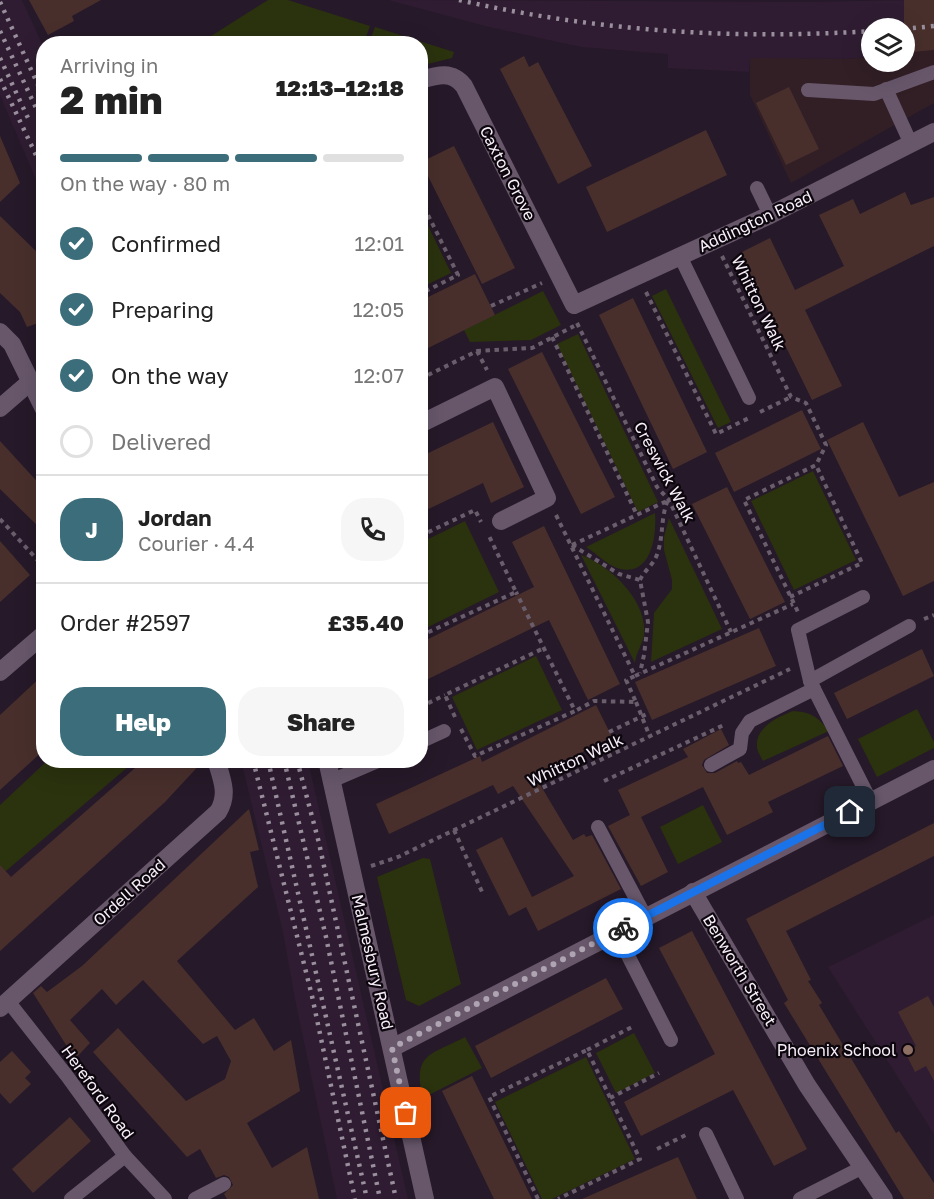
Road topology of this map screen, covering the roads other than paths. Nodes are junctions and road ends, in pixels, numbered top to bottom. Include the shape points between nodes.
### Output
1 (934, 72) edge
2 (428, 78) edge
3 (886, 89) junction
4 (808, 90) dead end
5 (934, 132) edge
6 (911, 144) junction
7 (757, 188) dead end
8 (770, 215) junction
9 (680, 256) junction
10 (574, 305) joint
11 (0, 332) edge
12 (30, 382) junction
13 (36, 394) edge
14 (749, 398) dead end
15 (0, 408) edge
16 (428, 420) edge
17 (501, 521) dead end
18 (863, 597) dead end
19 (909, 626) dead end
20 (36, 641) edge
21 (0, 672) edge
22 (812, 685) junction
23 (444, 731) dead end
24 (428, 738) edge
25 (711, 765) dead end
26 (219, 768) edge
27 (329, 768) edge
28 (361, 768) edge
29 (934, 769) edge
30 (331, 781) junction
31 (871, 802) junction
32 (598, 827) dead end
33 (693, 892) junction
34 (645, 916) junction
35 (616, 932) junction
36 (4, 1004) edge
37 (671, 1040) dead end
38 (392, 1048) junction
39 (706, 1134) dead end
40 (125, 1156) junction
41 (863, 1167) junction
42 (224, 1184) dead end
43 (70, 1199) edge
44 (165, 1199) edge
45 (195, 1199) edge
46 (425, 1199) edge
47 (737, 1199) edge
48 (800, 1199) edge
49 (884, 1199) edge

1 - 3 lane
2 - 10 street, Caxton Grove via 448,74 464,86
3 - 4 lane via 874,94
3 - 6 lane
5 - 6 street, Addington Road
6 - 8 street, Addington Road
7 - 8 lane
8 - 9 street, Addington Road
9 - 10 street, Addington Road
9 - 14 lane
11 - 12 street via 12,344
12 - 13 street
12 - 15 street
16 - 17 street via 495,387 547,498
18 - 22 lane via 798,630
19 - 22 lane
20 - 21 street
22 - 25 lane via 750,722 742,733 740,749
22 - 31 lane
23 - 24 lane
26 - 36 street, Ordell Road via 225,801 218,812
27 - 30 street, Malmesbury Road
28 - 30 lane
29 - 31 street
30 - 38 street, Malmesbury Road
31 - 33 street
32 - 34 lane
33 - 34 street
33 - 41 street, Benworth Street via 807,1085
34 - 35 street
35 - 37 lane
35 - 38 street
36 - 40 lane, Hereford Road via 67,1076
38 - 46 street, Malmesbury Road
39 - 47 lane
40 - 43 lane
40 - 44 lane, Hereford Road
41 - 48 lane
41 - 49 street, Benworth Street
42 - 45 lane

